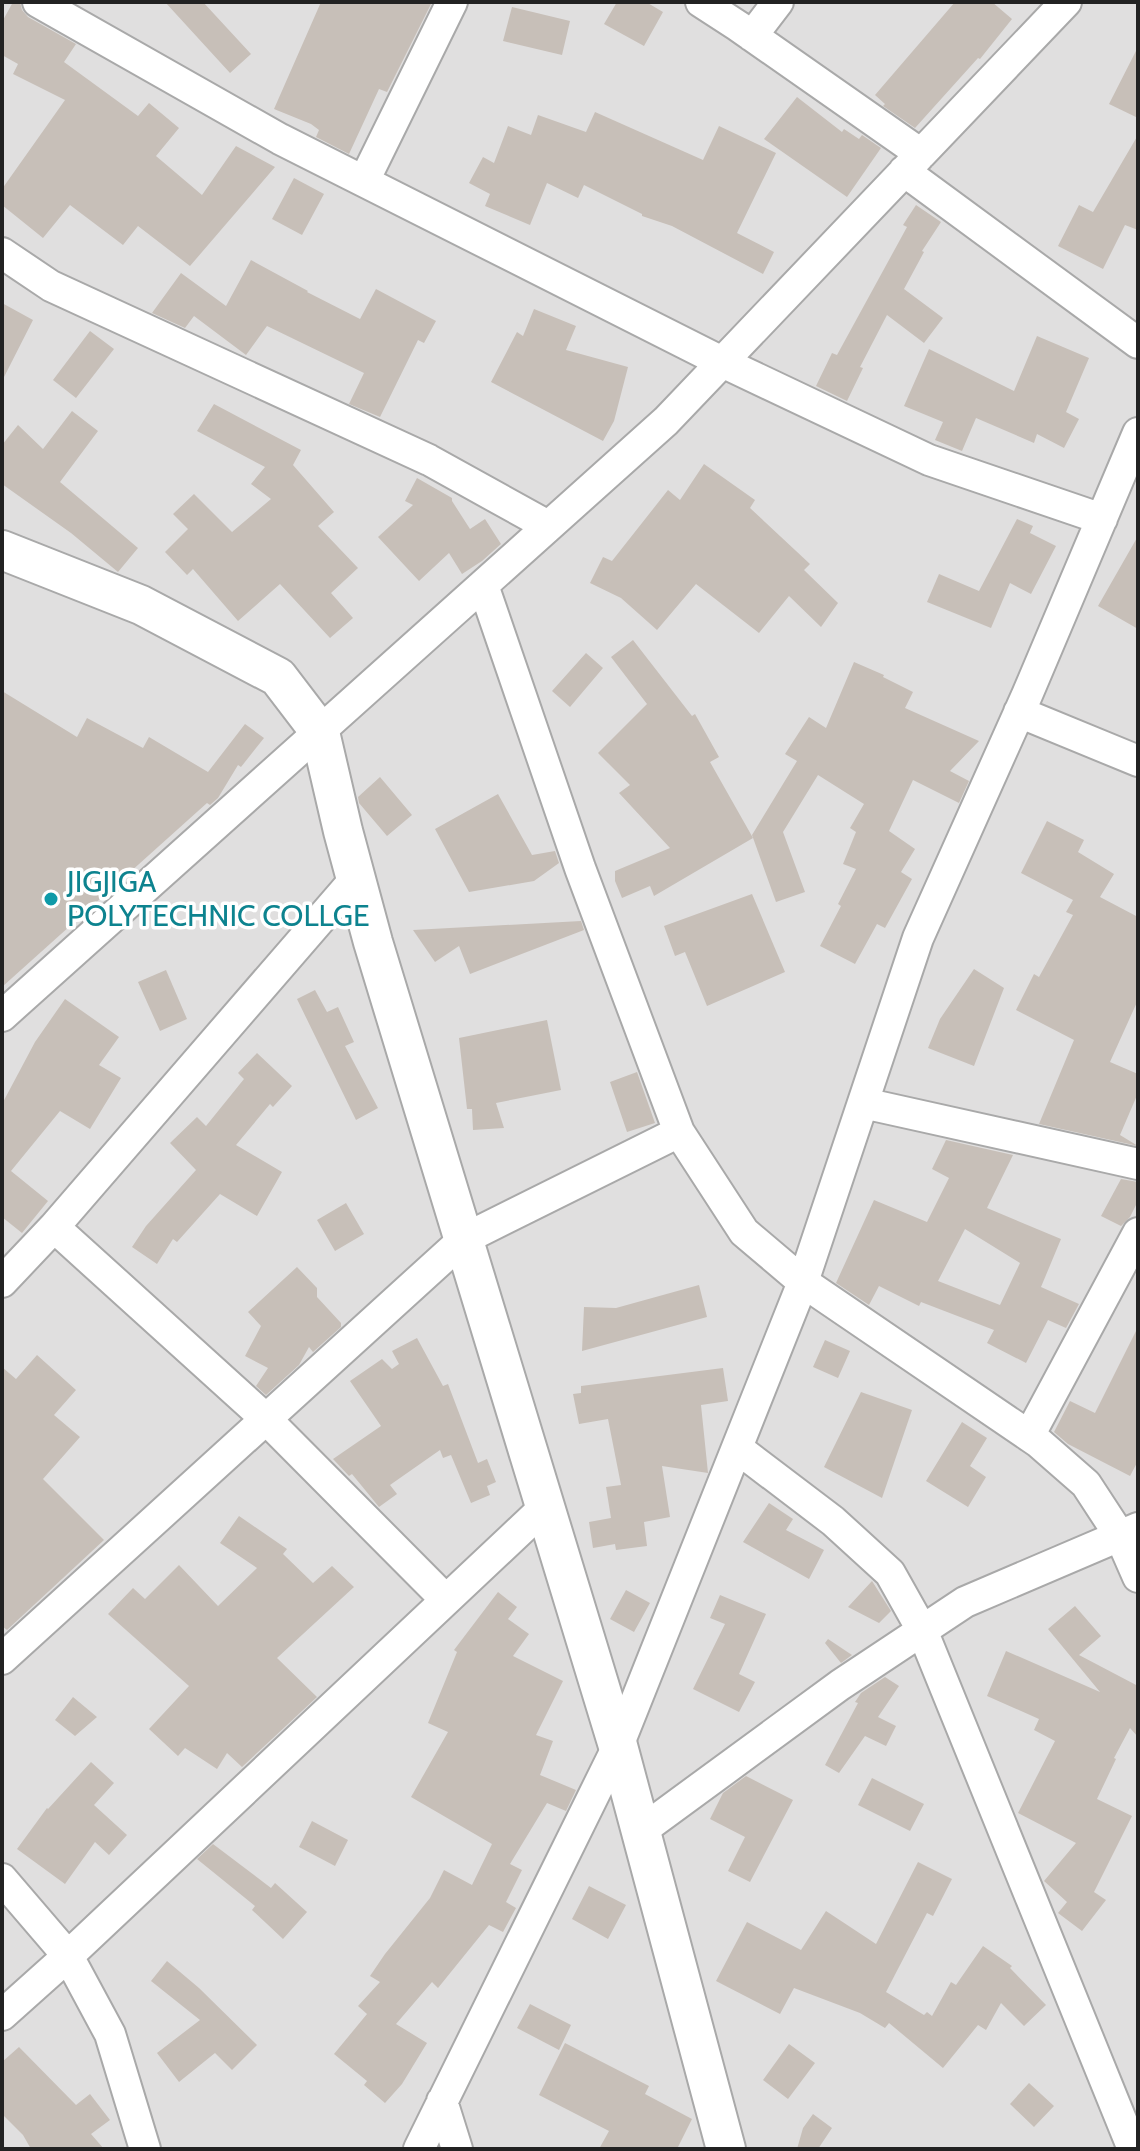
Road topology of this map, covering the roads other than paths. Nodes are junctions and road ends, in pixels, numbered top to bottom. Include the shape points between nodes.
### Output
1 (38, 2) edge
2 (452, 2) edge
3 (701, 2) edge
4 (778, 2) edge
5 (1066, 2) edge
6 (752, 36) junction
7 (912, 162) junction
8 (364, 181) junction
9 (2, 253) edge
10 (1138, 343) edge
11 (722, 362) junction
12 (1138, 433) edge
13 (1102, 519) junction
14 (548, 526) junction
15 (2, 550) edge
16 (483, 585) junction
17 (1019, 712) junction
18 (320, 732) junction
19 (1138, 761) edge
20 (356, 878) junction
21 (2, 1016) edge
22 (863, 1103) junction
23 (679, 1132) junction
24 (1138, 1164) edge
25 (54, 1227) junction
26 (1138, 1233) edge
27 (464, 1239) junction
28 (2, 1282) edge
29 (803, 1282) junction
30 (266, 1419) junction
31 (1029, 1436) junction
32 (737, 1448) junction
33 (545, 1507) junction
34 (1129, 1532) edge
35 (1138, 1577) edge
36 (446, 1600) junction
37 (922, 1630) junction
38 (2, 1659) edge
39 (618, 1746) junction
40 (641, 1831) junction
41 (2, 1879) edge
42 (68, 1956) junction
43 (2, 2015) edge
44 (442, 2101) junction
45 (145, 2149) edge
46 (419, 2149) edge
47 (457, 2149) edge
48 (726, 2149) edge
49 (1133, 2149) edge

1 - 8 street
2 - 8 street
3 - 6 street
4 - 6 street
5 - 7 street
6 - 7 street
7 - 10 street
7 - 11 street
8 - 11 street
9 - 14 street via 51,286 429,460
11 - 13 street via 929,460
11 - 14 street via 666,421
12 - 13 street
13 - 17 street
14 - 16 street
15 - 18 street via 141,605 278,677
16 - 18 street
16 - 23 street via 580,868
17 - 19 street
17 - 22 street via 918,938
18 - 20 street
18 - 21 street
20 - 25 street
20 - 27 street
22 - 24 street
22 - 29 street
23 - 27 street
23 - 29 street via 744,1232
25 - 28 street
25 - 30 street
26 - 31 street
27 - 30 street
27 - 33 street
29 - 31 street
29 - 32 street
30 - 36 street
30 - 38 street
31 - 34 street via 1086,1484
32 - 37 street via 833,1521 890,1573
32 - 39 street
33 - 36 street
33 - 39 street
34 - 35 street
34 - 37 street via 965,1602
36 - 42 street
37 - 40 street
37 - 49 street
39 - 40 street
39 - 44 street
40 - 48 street
41 - 42 street
42 - 43 street
42 - 45 street via 110,2034
44 - 46 street
44 - 47 street

